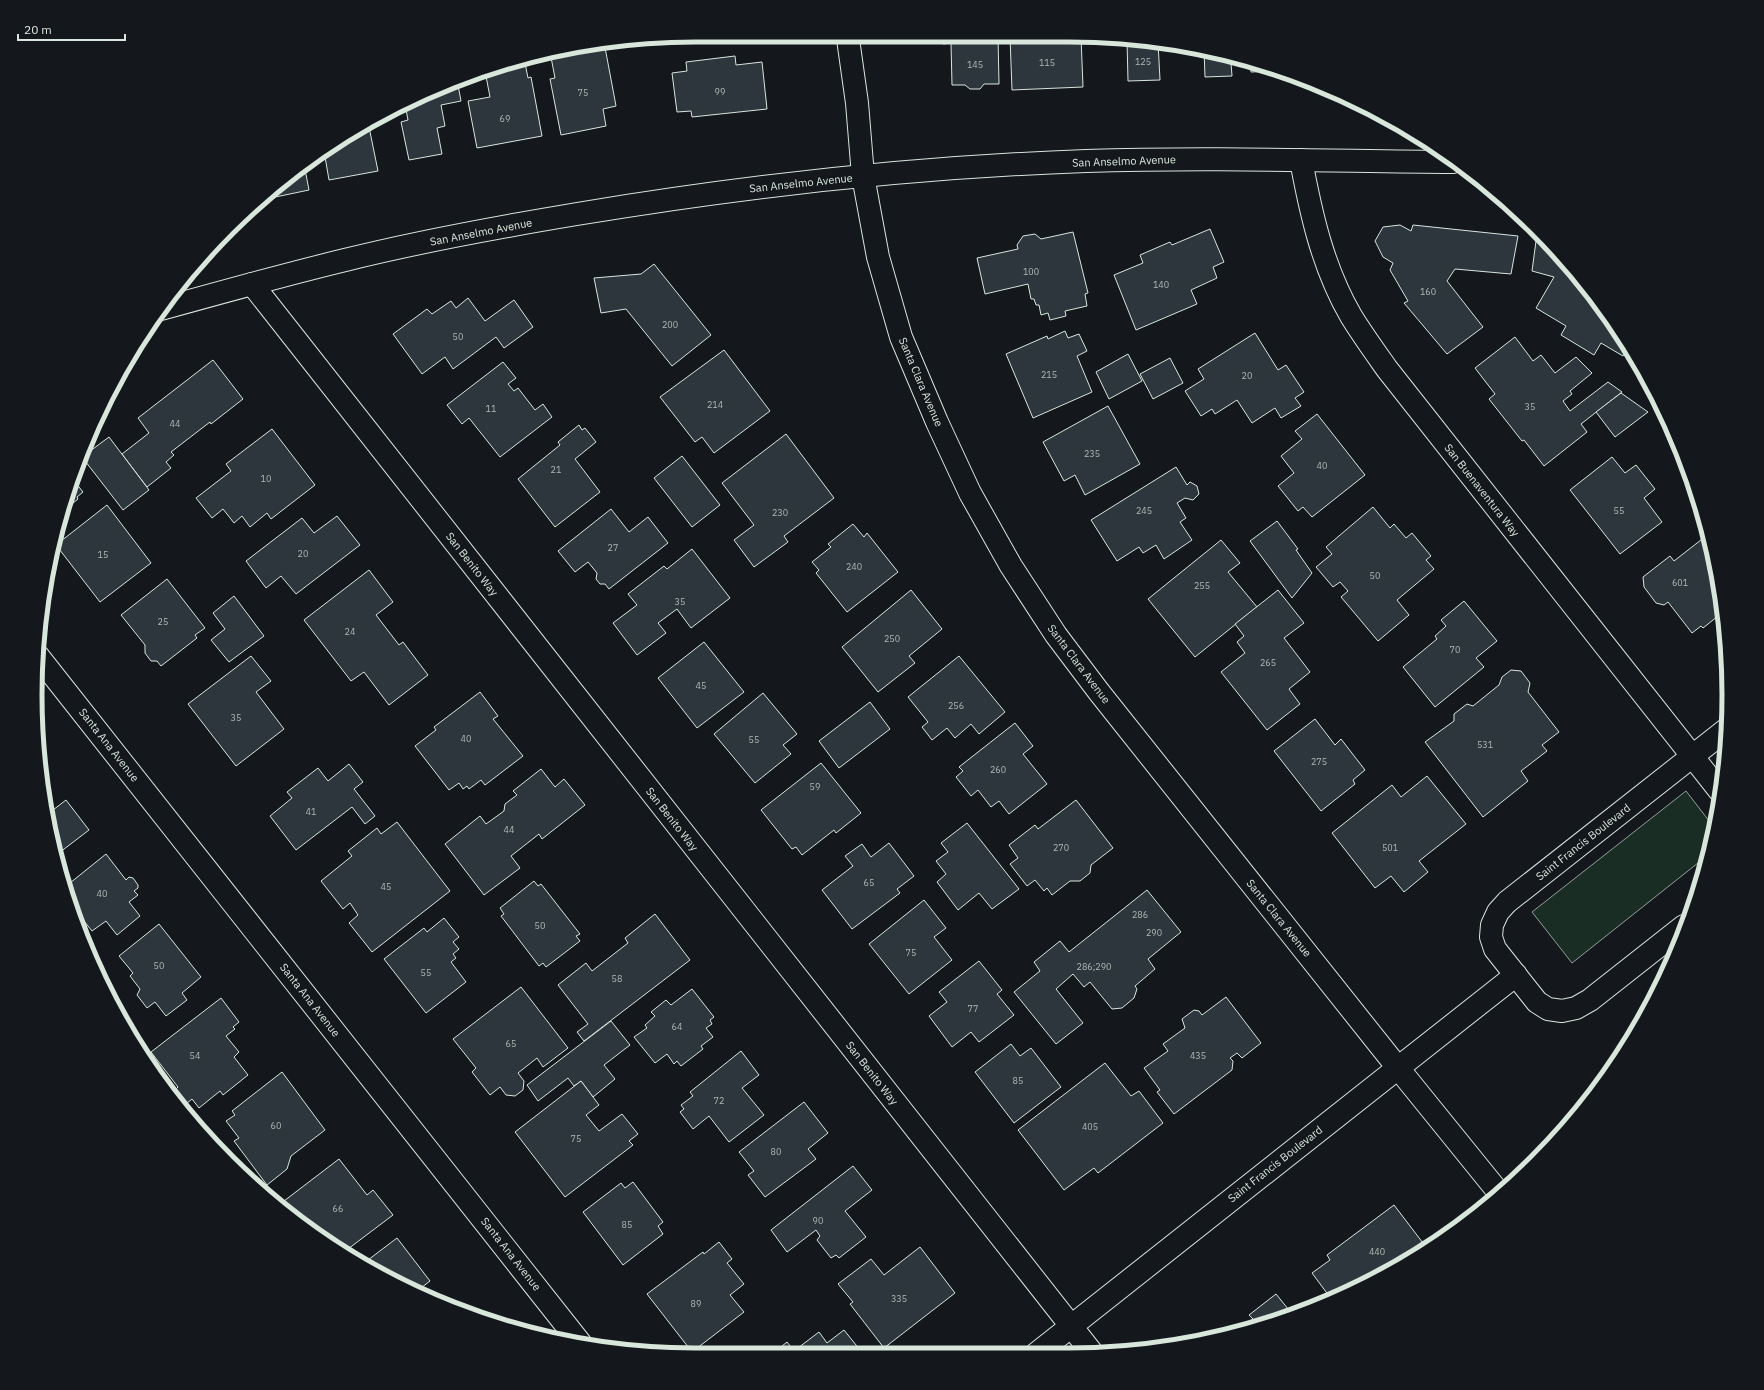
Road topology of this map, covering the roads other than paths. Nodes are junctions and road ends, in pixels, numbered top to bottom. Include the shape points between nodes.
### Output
1 (848, 42) edge
2 (1301, 160) junction
3 (1446, 162) edge
4 (863, 176) junction
5 (252, 284) junction
6 (170, 306) edge
7 (43, 662) edge
8 (1721, 734) edge
9 (1693, 756) junction
10 (1715, 785) edge
11 (1677, 931) edge
12 (1516, 975) junction
13 (1398, 1068) junction
14 (1496, 1189) edge
15 (1071, 1326) junction
16 (576, 1336) edge
17 (1044, 1348) edge
18 (1088, 1348) edge

1 - 4 street, Santa Clara Avenue
2 - 3 street, San Anselmo Avenue
2 - 4 street, San Anselmo Avenue via 1085,161
2 - 9 street, San Buenaventura Way via 1310,209 1326,262 1351,315 1387,369
4 - 5 street, San Anselmo Avenue via 747,189 539,221 441,239
4 - 13 street, Santa Clara Avenue via 878,257 901,337 970,493 1011,566 1056,635 1094,685
5 - 6 street, San Anselmo Avenue
5 - 15 street, San Benito Way
7 - 16 street, Santa Ana Avenue
8 - 9 street, Saint Francis Boulevard
9 - 10 street, San Buenaventura Way
9 - 12 street, Saint Francis Boulevard via 1498,912 1492,924 1491,937 1495,949
11 - 12 street, Saint Francis Boulevard via 1590,1000 1576,1008 1562,1011 1548,1009 1537,1002
12 - 13 street, Saint Francis Boulevard
13 - 14 street, Santa Clara Avenue
13 - 15 street, Saint Francis Boulevard
15 - 17 street, Saint Francis Boulevard
15 - 18 street, San Benito Way

